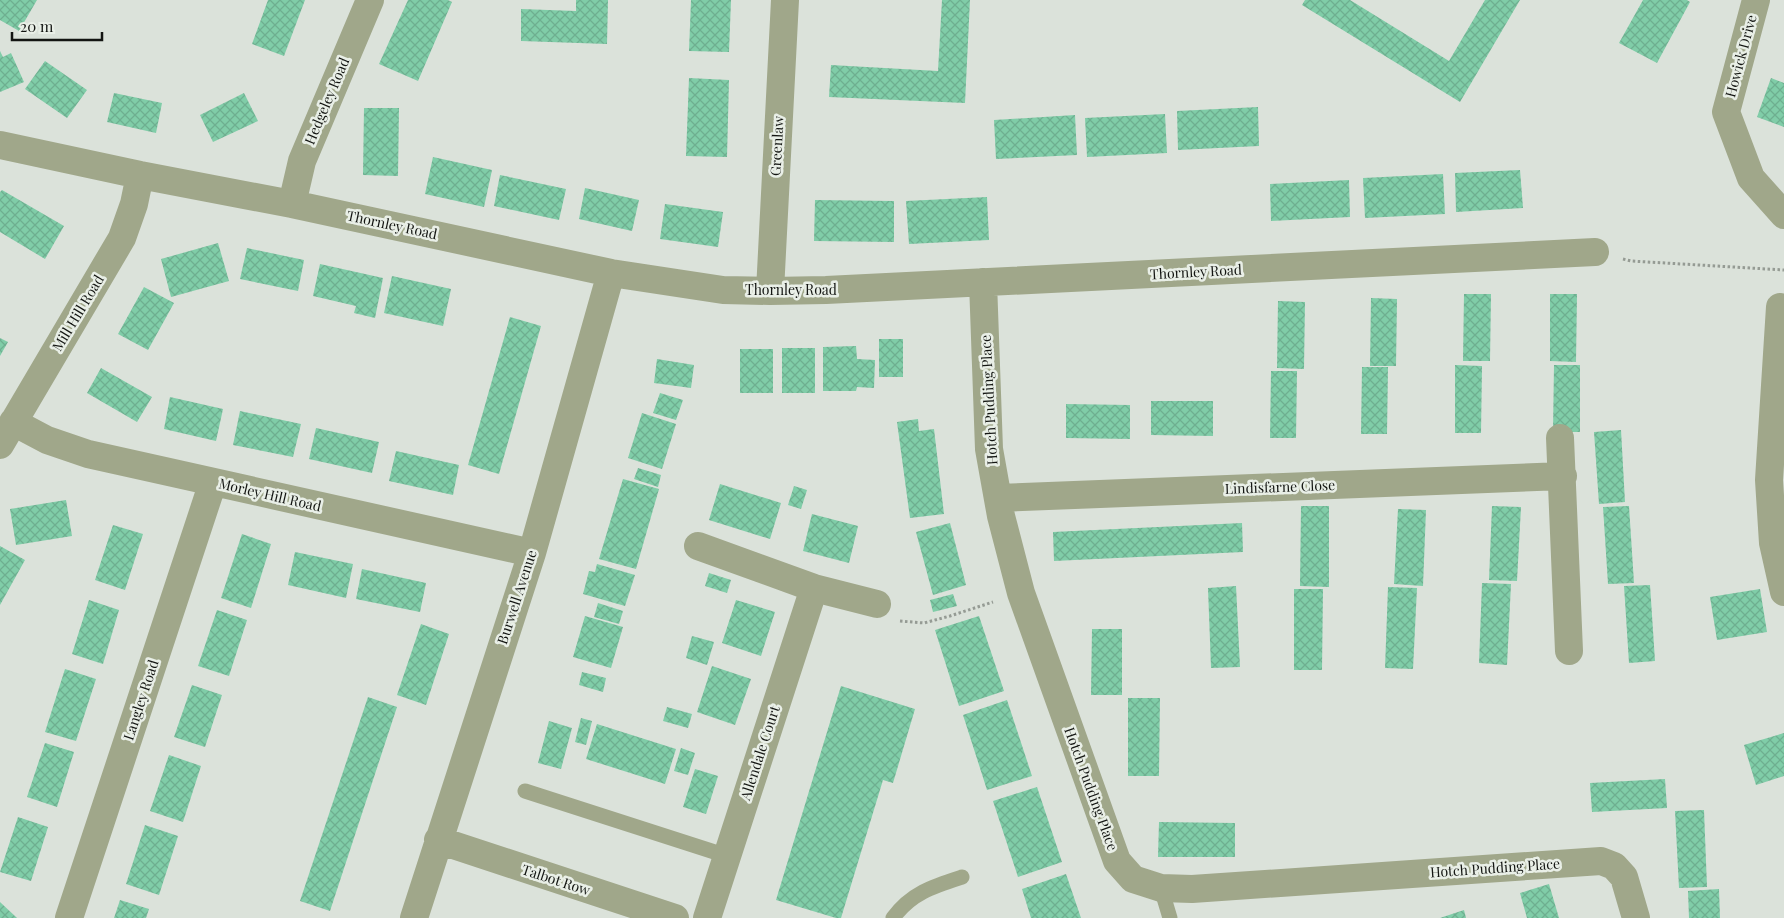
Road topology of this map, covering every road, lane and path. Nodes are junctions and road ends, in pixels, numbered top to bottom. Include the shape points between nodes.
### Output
1 (370, 0) edge
2 (785, 0) edge
3 (1756, 0) edge
4 (0, 146) edge
5 (140, 175) junction
6 (292, 204) junction
7 (1784, 215) edge
8 (1595, 252) joint
9 (1784, 270) edge
10 (611, 273) junction
11 (983, 282) junction
12 (770, 291) junction
13 (1780, 307) dead end
14 (6, 433) edge
15 (1560, 438) dead end
16 (1563, 476) junction
17 (213, 482) junction
18 (998, 498) junction
19 (698, 546) dead end
20 (532, 553) junction
21 (814, 588) junction
22 (1784, 592) edge
23 (1021, 593) junction
24 (877, 604) joint
25 (1569, 651) dead end
26 (525, 791) dead end
27 (438, 840) junction
28 (727, 856) junction
29 (962, 877) dead end
30 (1161, 888) junction
31 (69, 918) edge
32 (414, 918) edge
33 (675, 918) edge
34 (707, 918) edge
35 (893, 918) edge
36 (1170, 918) edge
37 (1636, 918) edge

1 - 6 street, Hedgeley Road via 302,160
2 - 12 street, Greenlaw
3 - 7 street, Howick Drive via 1726,112 1751,178
4 - 5 street, Thornley Road
5 - 6 street, Thornley Road
5 - 14 street, Mill Hill Road via 122,238
6 - 10 street, Thornley Road
8 - 9 path via 1631,261
8 - 11 street, Thornley Road
10 - 12 street, Thornley Road via 723,290
10 - 20 street, Burwell Avenue
11 - 12 street, Thornley Road
11 - 18 street, Hotch Pudding Place via 989,449
13 - 22 street via 1768,480 1773,543
14 - 17 street, Morley Hill Road via 47,440 88,454
15 - 16 street
16 - 18 street, Lindisfarne Close
16 - 25 street
17 - 20 street, Morley Hill Road
17 - 31 street, Langley Road
18 - 23 street, Hotch Pudding Place
19 - 21 street
20 - 27 street, Burwell Avenue
21 - 24 street
21 - 28 street, Allendale Court
23 - 24 path via 924,623 894,620 884,615
23 - 30 street, Hotch Pudding Place via 1117,861 1133,879
26 - 28 lane
27 - 32 street, Burwell Avenue
27 - 33 street, Talbot Row
28 - 34 street, Allendale Court
29 - 35 lane via 931,887 902,906
30 - 36 lane
30 - 37 street, Hotch Pudding Place via 1192,889 1600,861 1614,866 1624,877

